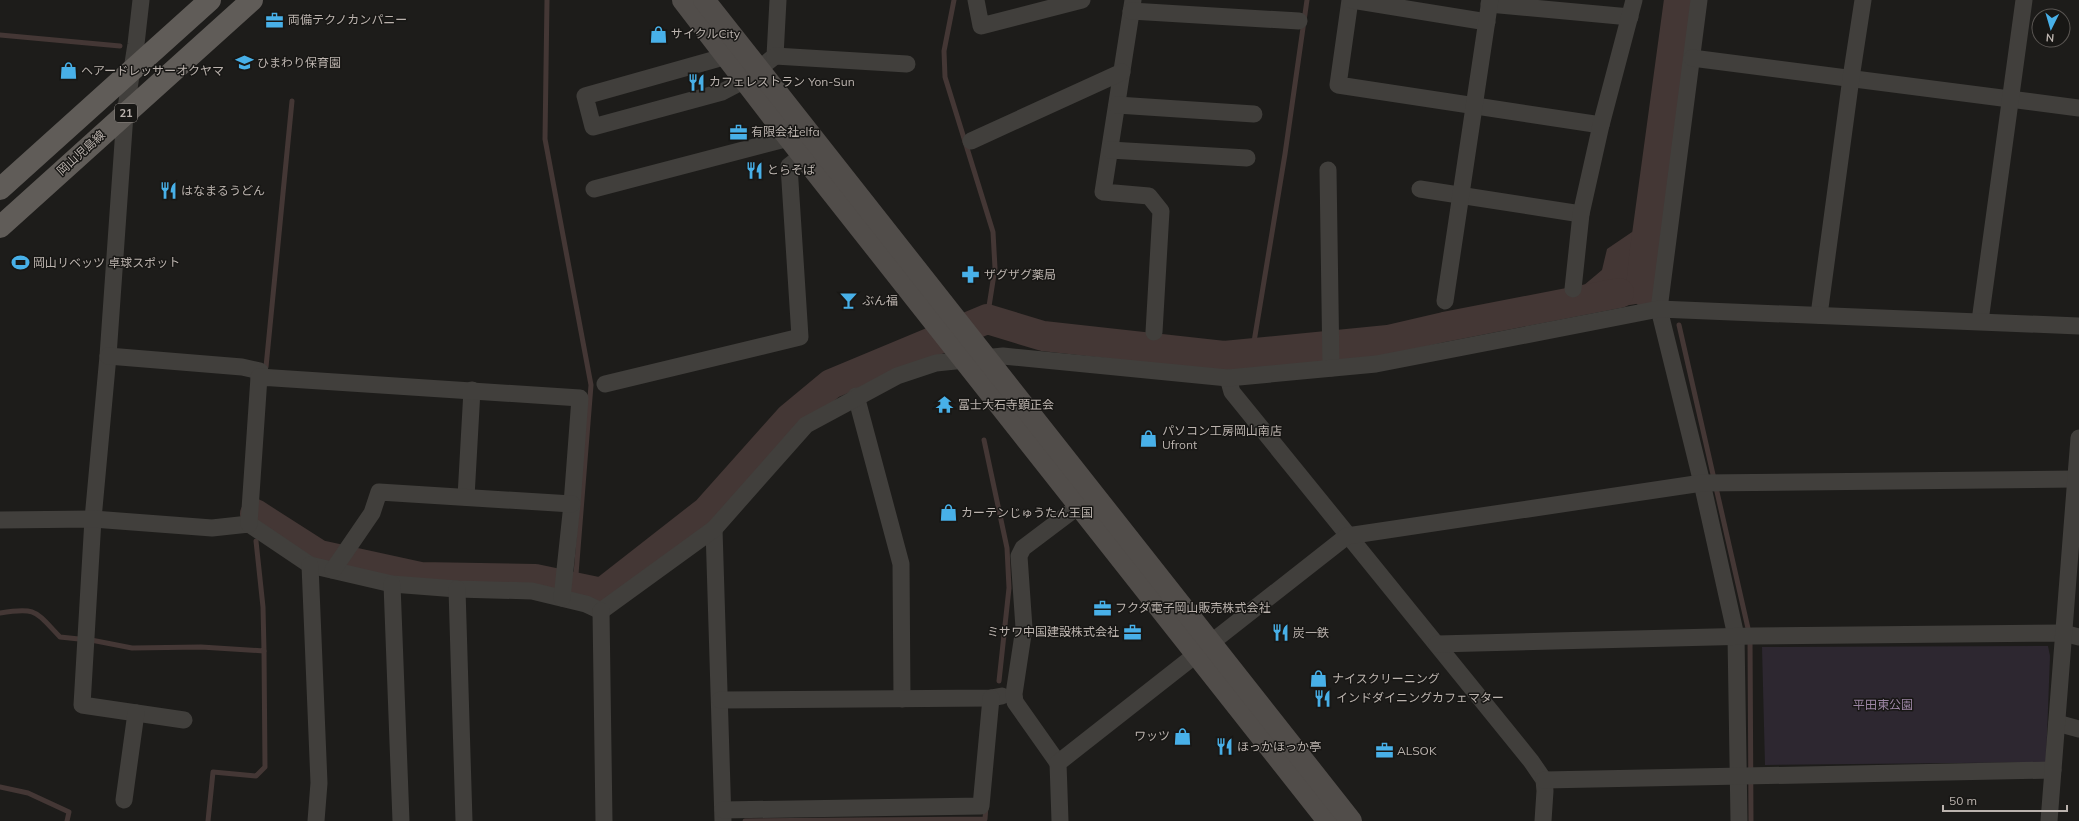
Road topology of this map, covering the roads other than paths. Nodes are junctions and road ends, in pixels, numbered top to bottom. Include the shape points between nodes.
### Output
1 (140, 0) edge
2 (210, 0) edge
3 (252, 0) edge
4 (683, 0) edge
5 (704, 0) edge
6 (778, 0) edge
7 (976, 0) edge
8 (1082, 0) edge
9 (1351, 0) edge
10 (1634, 0) edge
11 (1699, 0) edge
12 (1863, 0) edge
13 (2024, 0) edge
14 (1490, 2) edge
15 (1132, 6) edge
16 (1630, 17) junction
17 (1299, 21) dead end
18 (1487, 22) junction
19 (727, 56) junction
20 (1692, 58) junction
21 (907, 64) dead end
22 (760, 69) junction
23 (131, 70) junction
24 (1122, 72) junction
25 (1851, 78) junction
26 (2011, 98) junction
27 (1117, 105) junction
28 (1475, 105) junction
29 (2079, 108) edge
30 (124, 114) junction
31 (1254, 114) dead end
32 (1601, 125) junction
33 (789, 138) junction
34 (971, 141) dead end
35 (810, 149) junction
36 (1110, 150) junction
37 (1247, 158) dead end
38 (1328, 170) dead end
39 (0, 188) edge
40 (594, 189) dead end
41 (1420, 189) dead end
42 (1461, 195) junction
43 (1581, 214) junction
44 (0, 227) edge
45 (1573, 289) dead end
46 (1445, 301) dead end
47 (1659, 309) junction
48 (1819, 315) junction
49 (1980, 321) junction
50 (2079, 326) edge
51 (1154, 332) dead end
52 (961, 340) junction
53 (108, 356) junction
54 (987, 358) junction
55 (965, 360) junction
56 (1331, 363) junction
57 (259, 376) junction
58 (1228, 378) junction
59 (605, 384) dead end
60 (472, 390) junction
61 (856, 396) junction
62 (2079, 438) edge
63 (2078, 457) edge
64 (2075, 479) junction
65 (1710, 482) junction
66 (466, 497) junction
67 (572, 504) junction
68 (1080, 505) junction
69 (93, 519) junction
70 (0, 520) edge
71 (248, 524) junction
72 (714, 529) junction
73 (1347, 536) junction
74 (338, 563) junction
75 (310, 565) junction
76 (392, 584) junction
77 (457, 589) junction
78 (563, 590) junction
79 (601, 611) junction
80 (2071, 635) edge
81 (1744, 636) junction
82 (1437, 644) junction
83 (1203, 648) junction
84 (1014, 694) junction
85 (991, 698) junction
86 (902, 699) junction
87 (720, 700) junction
88 (136, 713) junction
89 (184, 720) dead end
90 (2057, 723) junction
91 (2079, 729) edge
92 (1058, 763) junction
93 (2053, 770) junction
94 (1747, 776) junction
95 (1544, 780) junction
96 (124, 800) dead end
97 (723, 816) edge
98 (316, 821) edge
99 (402, 821) edge
100 (464, 821) edge
101 (604, 821) edge
102 (1060, 821) edge
103 (1328, 821) edge
104 (1351, 821) edge
105 (1543, 821) edge
106 (1739, 821) edge
107 (2049, 821) edge

1 - 23 street
2 - 23 main road, 21
3 - 30 main road, 岡山児島線 / 21
4 - 19 street
5 - 22 street
6 - 22 street
7 - 8 street via 981,26
9 - 18 street
9 - 28 street via 1338,85
10 - 16 street
11 - 20 street
12 - 25 street
13 - 26 street
14 - 16 street
14 - 18 street
15 - 17 street
15 - 24 street
16 - 32 street
18 - 28 street
19 - 22 street
19 - 22 street via 585,96 593,127 722,92
20 - 25 street
20 - 47 street
21 - 22 street
22 - 33 street
22 - 35 street
23 - 30 street
23 - 39 main road, 21
24 - 27 street
24 - 34 street
25 - 26 street
25 - 48 street
26 - 29 street
26 - 49 street
27 - 31 street
27 - 36 street
28 - 32 street
28 - 42 street
30 - 44 main road, 岡山児島線 / 21
30 - 53 street
32 - 43 street
33 - 35 street
33 - 40 street
35 - 52 street
35 - 59 street via 789,166 800,337
36 - 37 street
36 - 51 street via 1103,192 1149,196 1161,210
38 - 56 street
41 - 42 street
42 - 43 street
42 - 46 street
43 - 45 street
47 - 48 street
47 - 56 street via 1376,364
47 - 65 street
48 - 49 street
49 - 50 street
52 - 54 street
52 - 55 street
53 - 57 street via 242,367 260,371
53 - 69 street
54 - 55 street
54 - 58 street via 1003,356
54 - 83 street
55 - 61 street via 936,363 897,376
55 - 68 street
56 - 58 street
57 - 60 street
57 - 71 street
58 - 73 street via 1232,392
60 - 66 street
60 - 67 street via 580,398
61 - 72 street via 806,425
61 - 86 street via 901,564
62 - 63 street
63 - 64 street
64 - 65 street
64 - 80 street
65 - 73 street
65 - 81 street
66 - 67 street
66 - 74 street via 379,492 372,513
67 - 78 street
68 - 83 street
68 - 84 street via 1023,548 1019,556 1024,628
69 - 70 street
69 - 71 street via 212,528
69 - 88 street via 82,705
71 - 75 street
72 - 79 street
72 - 87 street
73 - 82 street
73 - 83 street
74 - 75 street
74 - 76 street
75 - 98 street via 319,783
76 - 77 street
76 - 99 street
77 - 78 street
77 - 100 street
78 - 79 street
79 - 101 street
80 - 81 street
80 - 90 street
81 - 82 street
81 - 94 street
82 - 95 street
83 - 92 street
83 - 103 street
83 - 104 street
84 - 85 street
84 - 92 street via 1015,702
85 - 86 street
85 - 97 street via 981,806
86 - 87 street
87 - 97 street
88 - 89 street
88 - 96 street
90 - 91 street
90 - 93 street
92 - 102 street
93 - 94 street
93 - 107 street
94 - 95 street
94 - 106 street
95 - 105 street

